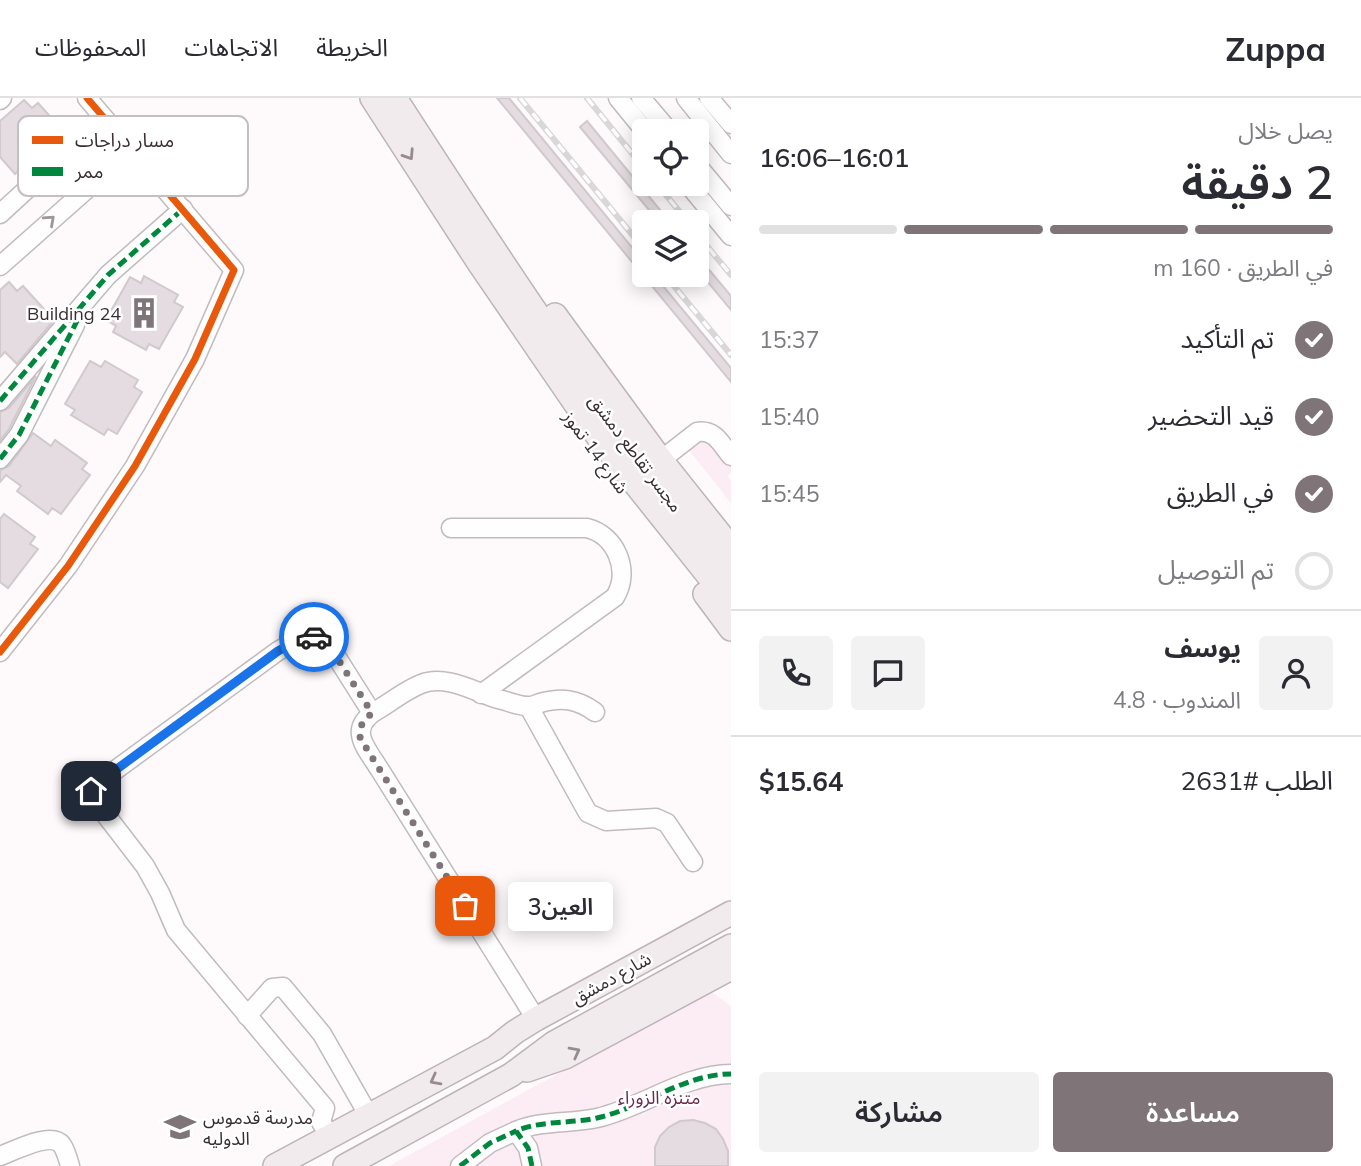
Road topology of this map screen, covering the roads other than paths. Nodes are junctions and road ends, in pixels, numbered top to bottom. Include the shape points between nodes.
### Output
1 (87, 98) edge
2 (372, 98) edge
3 (395, 98) edge
4 (618, 98) edge
5 (641, 98) edge
6 (685, 98) edge
7 (709, 98) edge
8 (102, 116) edge
9 (635, 119) edge
10 (659, 119) edge
11 (731, 124) edge
12 (731, 153) edge
13 (709, 180) edge
14 (20, 196) edge
15 (79, 196) edge
16 (172, 196) edge
17 (698, 196) edge
18 (731, 206) edge
19 (183, 209) junction
20 (0, 214) edge
21 (731, 236) edge
22 (488, 259) junction
23 (0, 266) edge
24 (90, 297) junction
25 (537, 331) junction
26 (0, 401) edge
27 (731, 456) edge
28 (0, 459) edge
29 (662, 460) junction
30 (451, 528) dead end
31 (730, 544) edge
32 (731, 576) edge
33 (731, 604) edge
34 (731, 629) edge
35 (0, 652) edge
36 (481, 694) junction
37 (529, 707) junction
38 (596, 712) dead end
39 (372, 713) junction
40 (693, 862) dead end
41 (731, 913) edge
42 (731, 929) edge
43 (731, 946) edge
44 (731, 968) edge
45 (721, 979) edge
46 (247, 1016) junction
47 (537, 1019) junction
48 (495, 1048) junction
49 (731, 1074) edge
50 (510, 1075) junction
51 (369, 1116) junction
52 (516, 1131) junction
53 (330, 1137) junction
54 (2, 1150) edge
55 (70, 1166) edge
56 (275, 1166) edge
57 (332, 1166) edge
58 (345, 1166) edge
59 (460, 1166) edge
60 (533, 1166) edge

1 - 8 street
2 -> 22 main road, شارع 14 تموز
3 - 22 main road, شارع 14 تموز
4 - 9 street
5 - 10 street
6 - 12 street
7 - 11 street
13 - 18 street
14 - 20 street
23 -> 15 street
16 - 19 street
17 - 21 street
19 - 24 street via 108,275
19 - 35 street via 234,270 195,359 147,445 68,566
22 - 25 main road, شارع 14 تموز
22 - 29 main road, شارع 14 تموز via 556,317
22 - 34 main road, شارع 14 تموز via 498,305 536,367
24 - 26 street
24 - 28 street via 19,435
25 - 32 main road, مجسر تقاطع دمشق
25 - 33 main road, مجسر تقاطع دمشق via 601,440
27 - 29 street via 715,435 705,431 697,432
29 - 31 main road, شارع 14 تموز
30 - 36 street via 587,528 607,537 622,565 615,597
36 - 37 street
36 - 39 street via 441,681 422,683
37 - 38 street via 561,700 581,702
37 - 40 street via 588,813 606,821 656,818 667,823
39 - 46 street via 329,645 319,638 302,638 92,789 92,797 153,879 176,930
39 - 47 street via 362,723 360,738
41 - 47 main road, شارع دمشق
42 - 48 main road, شارع دمشق via 548,1030
43 - 50 main road, شارع دمشق via 554,1043
44 - 45 main road, شارع دمشق
50 -> 45 main road, شارع دمشق via 565,1057
46 - 51 street via 272,988 283,987 322,1034
46 - 53 street via 325,1108 321,1122
47 - 48 main road, شارع دمشق
48 -> 51 main road, شارع دمشق
49 - 52 street via 698,1080 610,1115
50 - 58 main road, شارع دمشق
51 - 53 main road, شارع دمشق
52 - 59 street via 490,1143
52 - 60 street
53 - 56 main road, شارع دمشق
53 - 57 main road via 338,1154
54 - 55 street via 53,1139 64,1147

